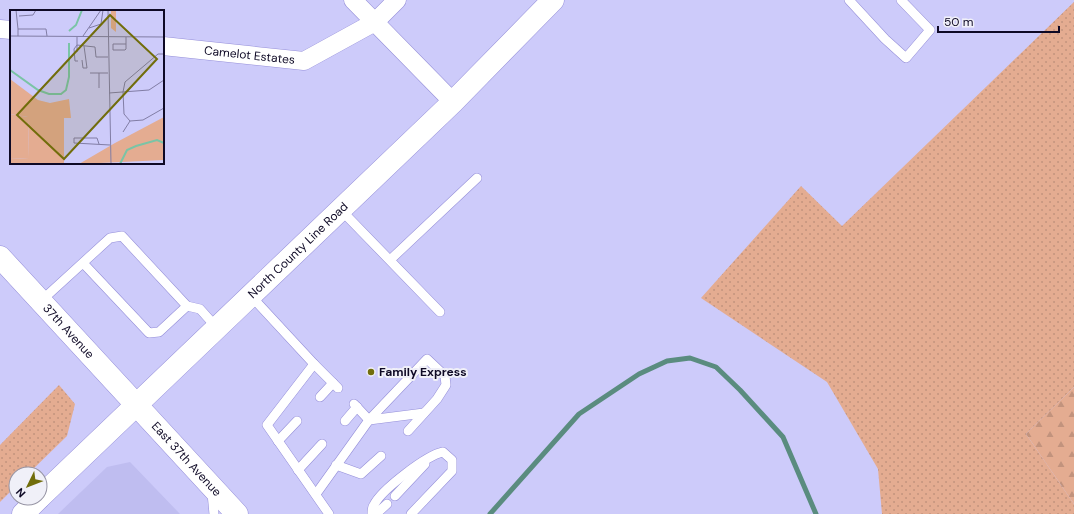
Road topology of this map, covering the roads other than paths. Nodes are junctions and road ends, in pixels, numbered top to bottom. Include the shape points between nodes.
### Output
1 (352, 0) edge
2 (397, 0) edge
3 (553, 0) edge
4 (849, 0) edge
5 (901, 0) edge
6 (375, 22) junction
7 (0, 29) edge
8 (10, 30) edge
9 (164, 46) edge
10 (453, 102) junction
11 (477, 178) dead end
12 (341, 210) junction
13 (0, 258) edge
14 (390, 260) junction
15 (83, 263) junction
16 (251, 296) junction
17 (41, 301) junction
18 (187, 306) junction
19 (440, 312) dead end
20 (217, 328) junction
21 (314, 364) junction
22 (320, 397) dead end
23 (137, 405) junction
24 (424, 413) junction
25 (369, 420) junction
26 (297, 421) dead end
27 (345, 421) dead end
28 (408, 432) dead end
29 (278, 441) junction
30 (322, 444) dead end
31 (435, 453) junction
32 (381, 456) dead end
33 (336, 465) junction
34 (298, 470) junction
35 (211, 485) junction
36 (48, 490) edge
37 (316, 494) junction
38 (395, 496) dead end
39 (387, 504) dead end
40 (32, 506) edge
41 (23, 514) edge
42 (214, 514) edge
43 (237, 514) edge
44 (329, 514) edge
45 (372, 514) edge
46 (376, 514) edge
47 (411, 514) edge

1 - 6 street
2 - 6 street, Camelot Estates
3 - 10 main road, North County Line Road
4 - 5 lane via 906,58 930,30
6 - 9 street, Camelot Estates via 304,61
6 - 10 street
7 - 8 street
10 - 12 main road, North County Line Road
11 - 14 lane
12 - 14 lane
12 - 16 main road, North County Line Road
13 - 17 main road, 37th Avenue
14 - 19 lane
15 - 17 lane
15 - 18 lane via 149,333 159,332
15 - 18 lane via 110,238 122,236
16 - 20 main road, North County Line Road
16 - 21 lane
17 - 23 main road, 37th Avenue
18 - 20 lane via 200,309
20 - 23 main road, North County Line Road
21 - 22 lane via 336,385
21 - 29 lane via 266,424
23 - 35 main road, East 37th Avenue
23 - 36 main road, North County Line Road
24 - 25 lane
24 - 25 lane via 446,385 445,376 427,359
24 - 28 lane
25 - 27 lane via 355,406
25 - 33 lane
26 - 29 lane
29 - 34 lane
30 - 34 lane
31 - 38 lane
31 - 45 lane via 394,484 374,505
31 - 47 lane via 443,452 452,460 452,471
32 - 33 lane via 361,474
33 - 37 lane
34 - 37 lane
35 - 42 lane
35 - 43 main road, East 37th Avenue
37 - 44 lane
39 - 46 lane
40 - 41 main road, North County Line Road

